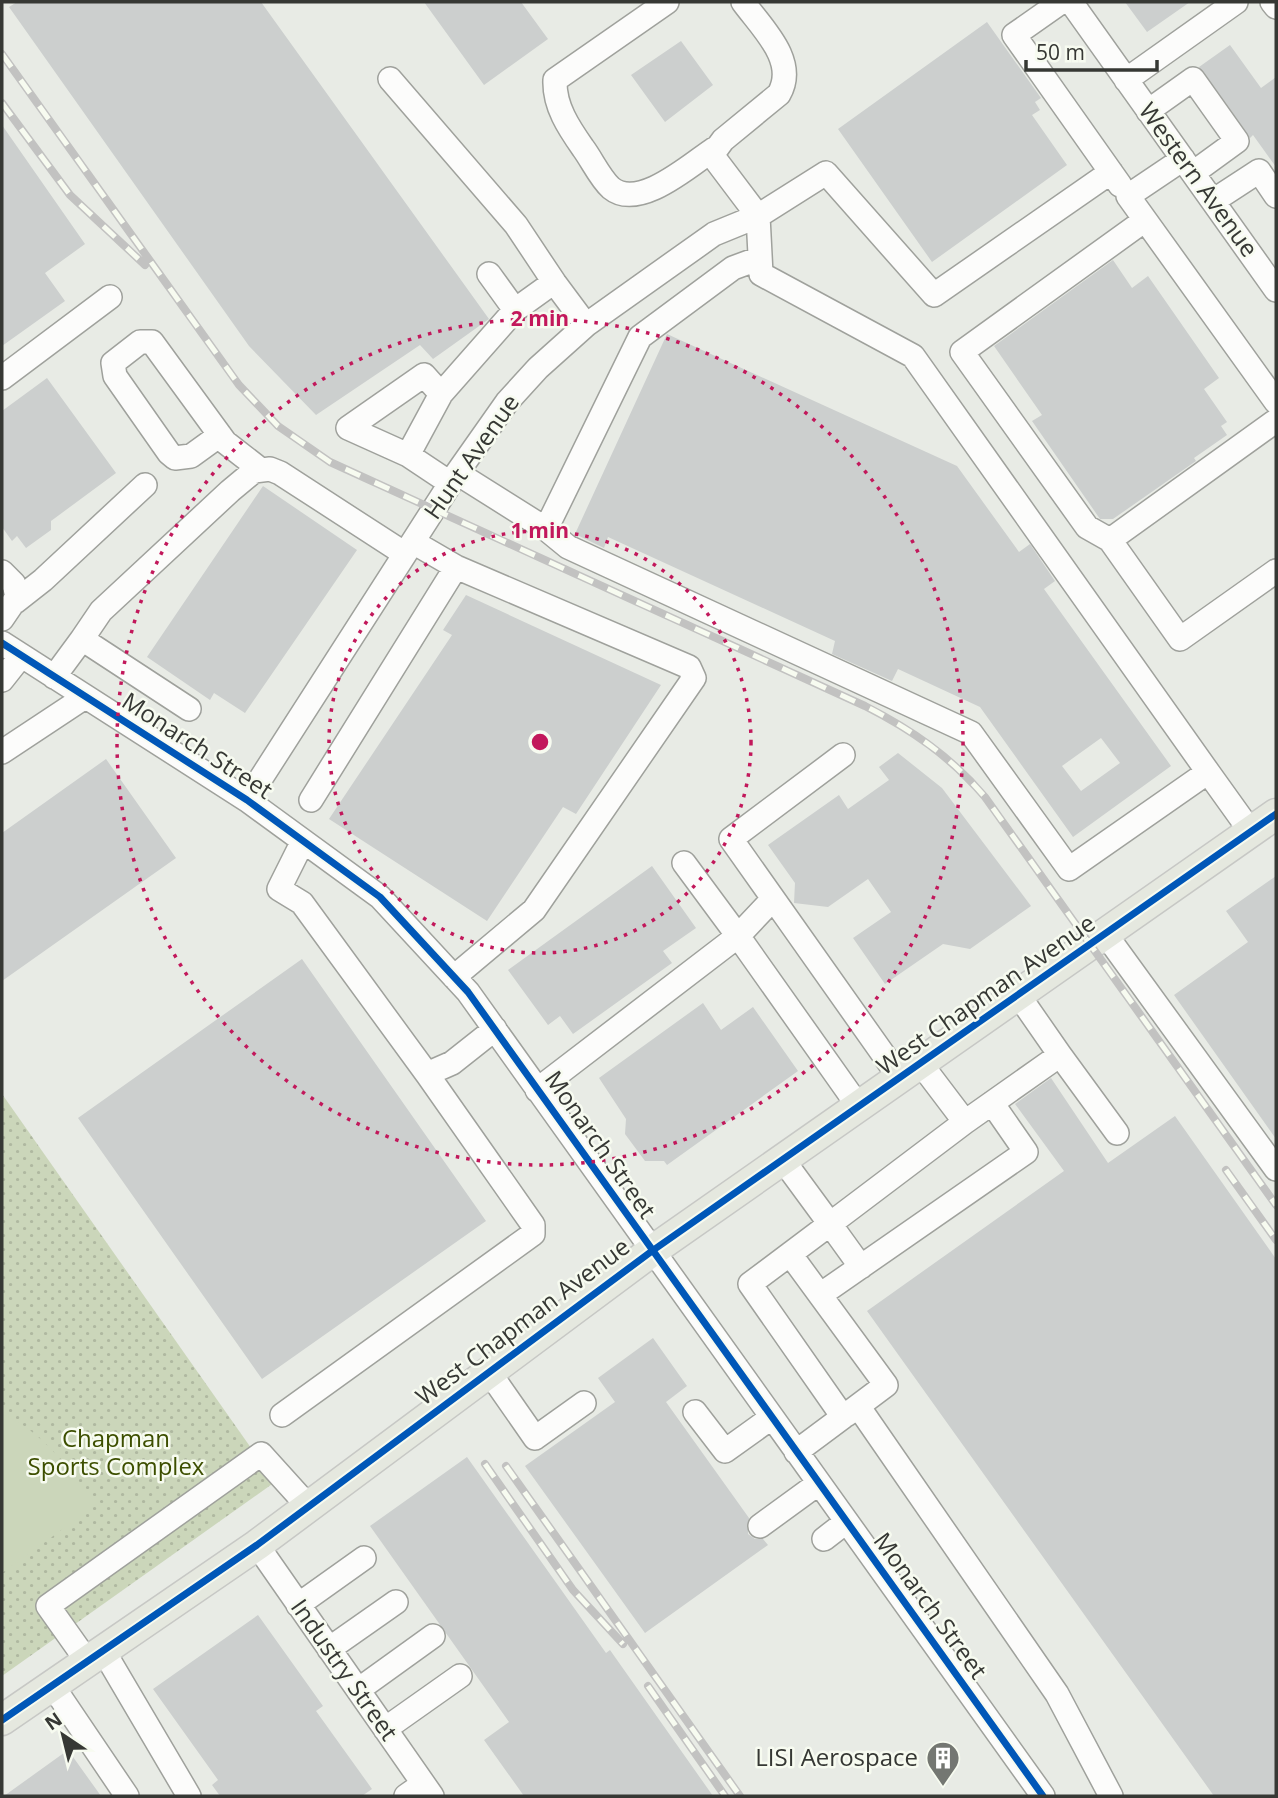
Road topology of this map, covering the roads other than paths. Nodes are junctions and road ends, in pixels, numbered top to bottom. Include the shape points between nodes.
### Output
1 (667, 2) edge
2 (743, 2) edge
3 (1061, 2) edge
4 (1071, 2) edge
5 (1236, 2) edge
6 (1272, 2) edge
7 (1276, 7) edge
8 (390, 79) dead end
9 (1126, 80) junction
10 (1148, 111) junction
11 (714, 149) junction
12 (1188, 166) junction
13 (1111, 172) junction
14 (1128, 196) junction
15 (1276, 196) edge
16 (1213, 201) junction
17 (758, 216) junction
18 (1145, 220) junction
19 (760, 258) junction
20 (489, 274) dead end
21 (554, 282) junction
22 (1276, 290) edge
23 (110, 297) dead end
24 (515, 310) junction
25 (586, 325) junction
26 (2, 378) edge
27 (441, 394) junction
28 (1276, 413) edge
29 (220, 436) junction
30 (408, 454) junction
31 (261, 470) junction
32 (454, 478) junction
33 (145, 485) dead end
34 (546, 529) junction
35 (1110, 540) junction
36 (409, 548) junction
37 (456, 567) junction
38 (1276, 571) edge
39 (2, 572) edge
40 (8, 611) edge
41 (82, 639) junction
42 (2, 643) edge
43 (21, 656) junction
44 (54, 677) junction
45 (2, 680) edge
46 (85, 697) junction
47 (189, 709) dead end
48 (2, 752) edge
49 (843, 755) dead end
50 (1208, 772) junction
51 (247, 800) junction
52 (311, 800) dead end
53 (1276, 814) edge
54 (1251, 832) junction
55 (303, 841) junction
56 (684, 863) dead end
57 (772, 900) junction
58 (1106, 934) junction
59 (738, 936) junction
60 (454, 977) junction
61 (1019, 996) junction
62 (495, 1029) junction
63 (1060, 1055) junction
64 (911, 1071) junction
65 (427, 1074) junction
66 (537, 1090) junction
67 (992, 1102) junction
68 (859, 1107) junction
69 (965, 1122) junction
70 (1117, 1133) dead end
71 (783, 1160) junction
72 (1276, 1169) edge
73 (830, 1224) junction
74 (652, 1251) junction
75 (790, 1254) junction
76 (861, 1266) junction
77 (820, 1295) junction
78 (489, 1372) junction
79 (584, 1403) dead end
80 (695, 1412) dead end
81 (851, 1412) junction
82 (282, 1415) dead end
83 (771, 1418) junction
84 (796, 1452) junction
85 (819, 1483) junction
86 (309, 1506) junction
87 (846, 1522) junction
88 (760, 1527) dead end
89 (824, 1539) dead end
90 (257, 1545) junction
91 (364, 1558) dead end
92 (396, 1602) dead end
93 (298, 1605) junction
94 (433, 1636) dead end
95 (329, 1649) junction
96 (95, 1656) junction
97 (460, 1676) dead end
98 (52, 1685) junction
99 (358, 1690) junction
100 (2, 1720) edge
101 (385, 1729) junction
102 (420, 1792) edge
103 (127, 1796) edge
104 (189, 1796) edge
105 (1043, 1796) edge
106 (1111, 1796) edge

1 - 11 street via 555,80 555,93 567,125 610,187 625,195 646,193
2 - 11 street via 775,45 786,73 785,84
3 - 13 street via 1014,35
4 - 9 street, Western Avenue
5 - 9 street
6 - 7 street
8 - 21 street via 516,225
9 - 10 street, Western Avenue
10 - 12 street, Western Avenue
10 - 12 street via 1193,79 1237,141
11 - 17 street via 714,159
12 - 14 street
12 - 16 street, Western Avenue
13 - 14 street
13 - 17 street, Hunt Avenue via 934,295 826,173
14 - 18 street
15 - 16 street via 1259,171
16 - 22 street, Western Avenue
17 - 19 street
17 - 25 street, Hunt Avenue via 715,234
18 - 28 street
18 - 35 street via 962,352 1087,527
19 - 34 street via 733,268 632,346
19 - 50 street via 761,274 913,356
20 - 24 street
21 - 24 street
21 - 25 street
23 - 26 street
24 - 27 street
25 - 32 street, Hunt Avenue via 507,402
27 - 30 street
27 - 30 street via 424,375 348,428
28 - 35 street
29 - 29 street via 152,342 141,342 113,363 115,376 176,458 191,456
29 - 31 street
30 - 32 street
31 - 36 street via 280,473
31 - 41 street via 230,491 101,611
32 - 34 street
32 - 36 street, Hunt Avenue
33 - 40 street
34 - 50 street via 568,547 971,733 1069,869
35 - 38 street via 1180,639
36 - 37 street
36 - 51 street, Hunt Avenue
37 - 52 street
37 - 60 street via 689,667 694,678 534,910
39 - 40 street via 14,584
41 - 44 street
41 - 47 street
42 - 43 street, Monarch Street
43 - 44 street, Monarch Street
43 - 45 street
44 - 46 street, Monarch Street
46 - 48 street
46 - 51 street, Monarch Street
49 - 57 street via 731,839
50 - 54 street
51 - 55 street, Monarch Street
53 - 54 main road, West Chapman Avenue
54 - 58 main road, West Chapman Avenue
55 - 60 street, Monarch Street via 380,897
55 - 65 street via 279,889 302,903
56 - 59 street
57 - 59 street
57 - 64 street
58 - 61 main road, West Chapman Avenue
58 - 72 street
59 - 66 street
59 - 68 street
60 - 62 street, Monarch Street
61 - 63 street
61 - 64 main road, West Chapman Avenue
62 - 65 street via 452,1063
62 - 66 street, Monarch Street
63 - 67 street
63 - 70 street
64 - 68 main road, West Chapman Avenue
64 - 69 street
65 - 82 street via 533,1225 533,1234
66 - 74 street, Monarch Street
67 - 69 street
67 - 76 street via 1026,1152
68 - 71 main road, West Chapman Avenue
69 - 73 street
71 - 73 street
71 - 74 main road, West Chapman Avenue
73 - 75 street
73 - 76 street
74 - 78 main road, West Chapman Avenue
74 - 83 street, Monarch Street
75 - 77 street
75 - 81 street via 750,1284
76 - 77 street
77 - 81 street via 886,1385
78 - 79 street via 535,1438
78 - 86 main road, West Chapman Avenue
80 - 83 street via 725,1451
81 - 84 street
81 - 106 street via 1057,1693
83 - 84 street, Monarch Street
84 - 85 street, Monarch Street
85 - 87 street, Monarch Street
85 - 88 street
86 - 90 main road, West Chapman Avenue
86 - 96 street via 261,1454 48,1606
87 - 89 street
87 - 105 street, Monarch Street
90 - 93 street, Industry Street
90 - 96 main road, West Chapman Avenue
91 - 93 street
92 - 95 street
93 - 95 street, Industry Street
94 - 99 street
95 - 99 street, Industry Street
96 - 98 main road, West Chapman Avenue
96 - 104 street
97 - 101 street
98 - 100 main road, West Chapman Avenue
98 - 103 street
99 - 101 street, Industry Street
101 - 102 street, Industry Street

